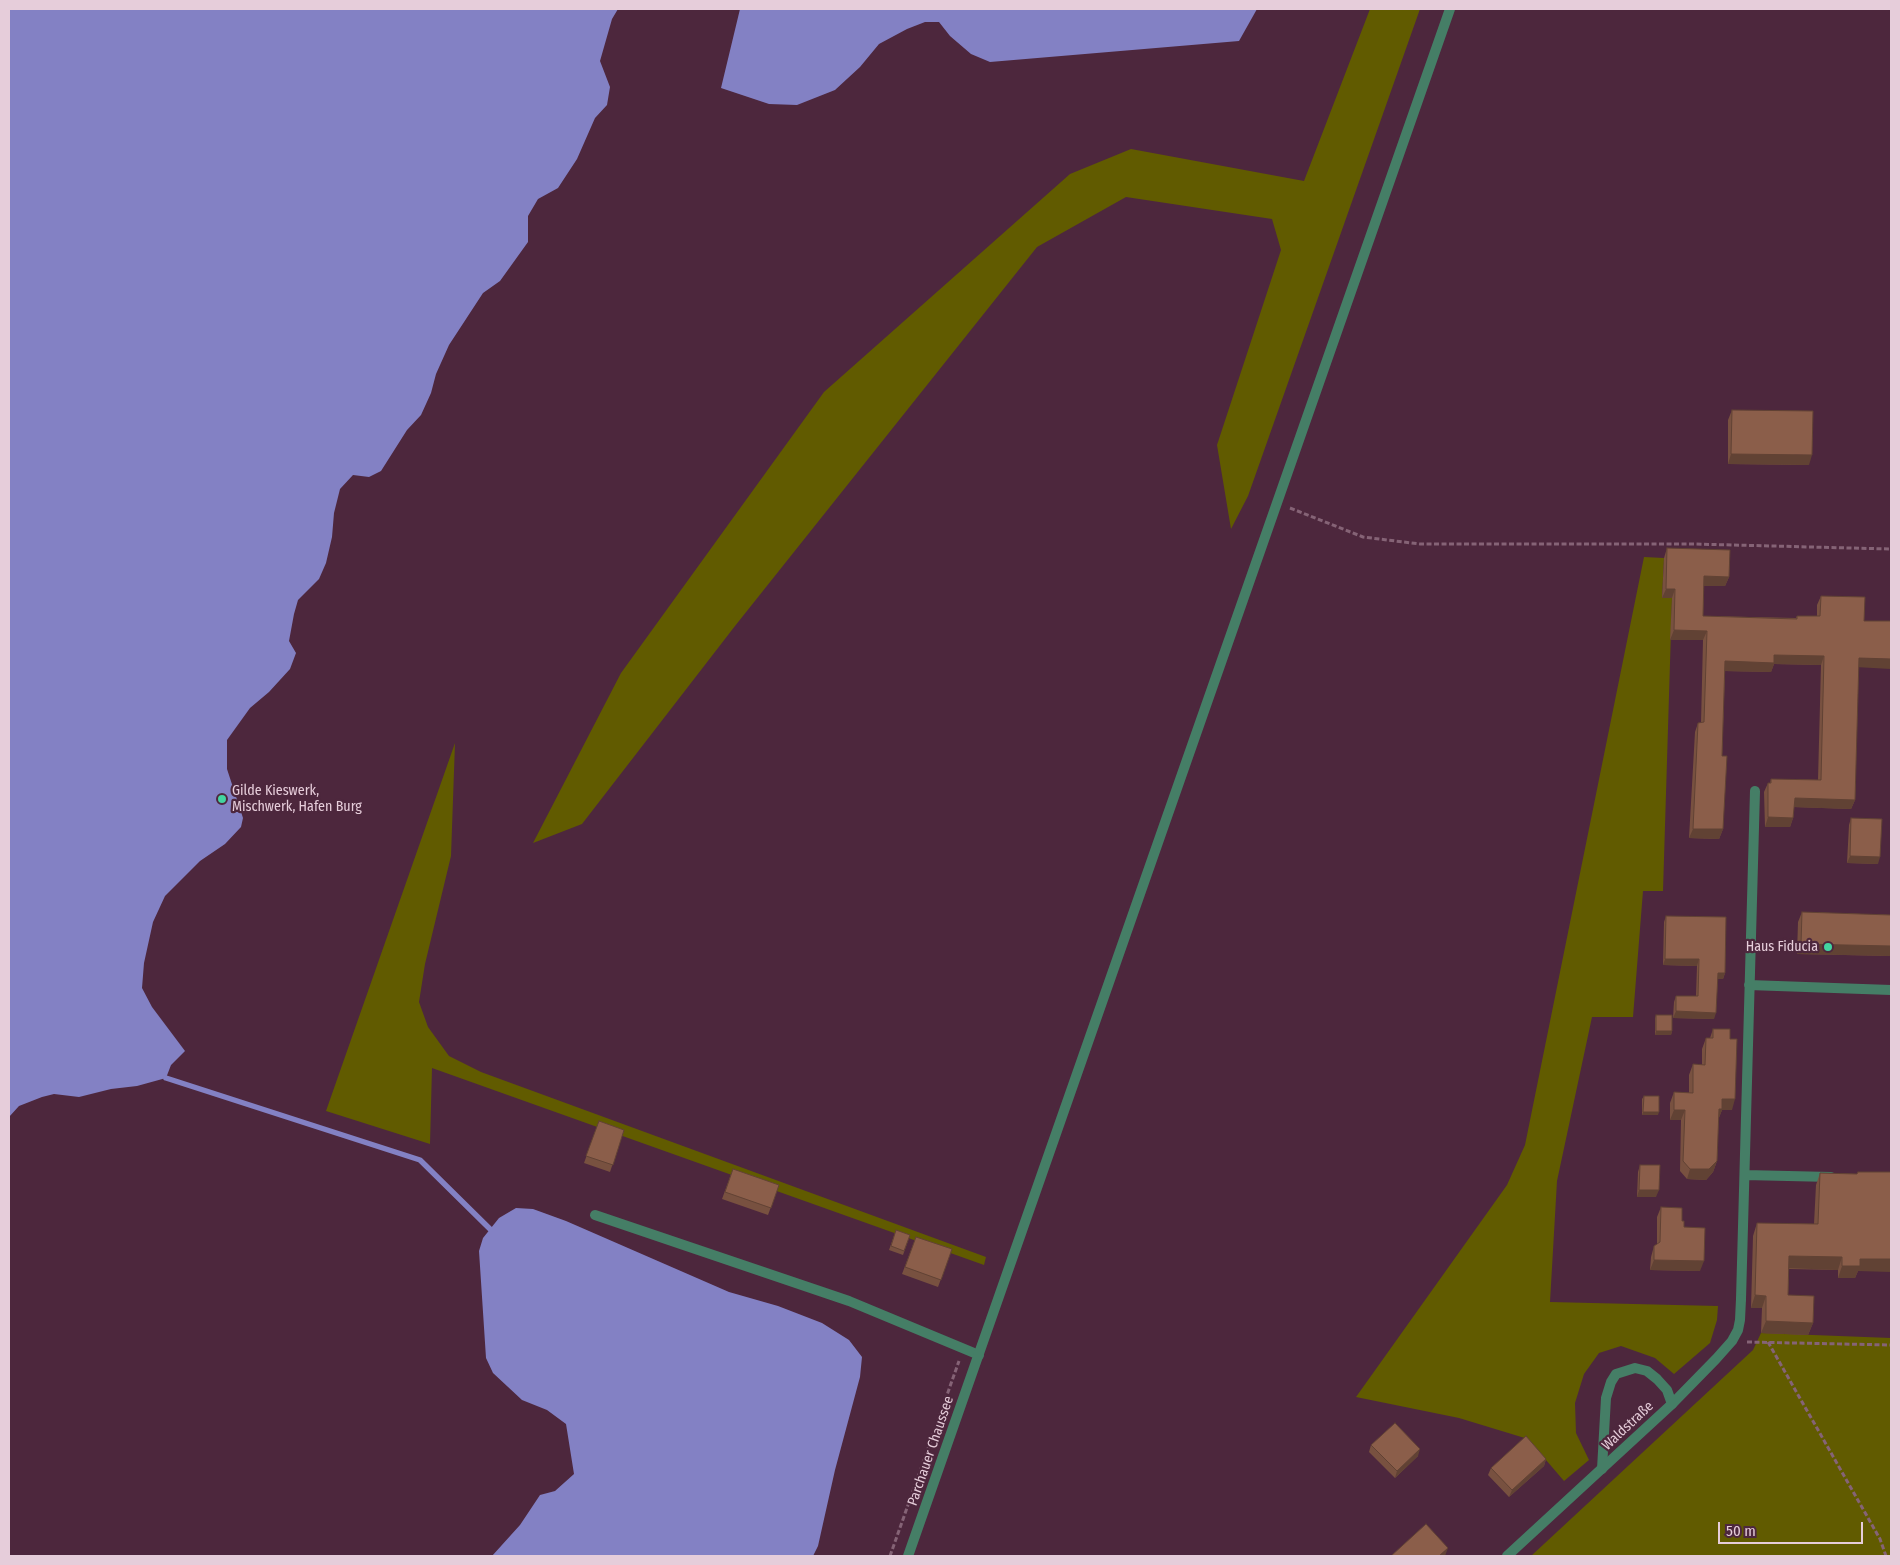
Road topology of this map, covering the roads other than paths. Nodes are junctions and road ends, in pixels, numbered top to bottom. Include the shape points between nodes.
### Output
1 (1450, 9) edge
2 (1756, 790) dead end
3 (1749, 985) junction
4 (1891, 990) edge
5 (1745, 1175) junction
6 (1842, 1177) edge
7 (595, 1215) dead end
8 (979, 1355) junction
9 (1672, 1404) junction
10 (1602, 1469) junction
11 (908, 1556) edge
12 (1507, 1556) edge

1 - 8 street, Parchauer Chaussee
2 - 3 street, Waldstraße
3 - 4 street
3 - 5 street, Waldstraße
5 - 6 street
5 - 9 street, Waldstraße via 1738,1330 1732,1341
7 - 8 street via 849,1301
8 - 11 street, Parchauer Chaussee
9 - 10 street, Waldstraße
9 - 10 street via 1667,1390 1647,1371 1635,1368 1616,1374 1606,1398
10 - 12 street, Waldstraße

